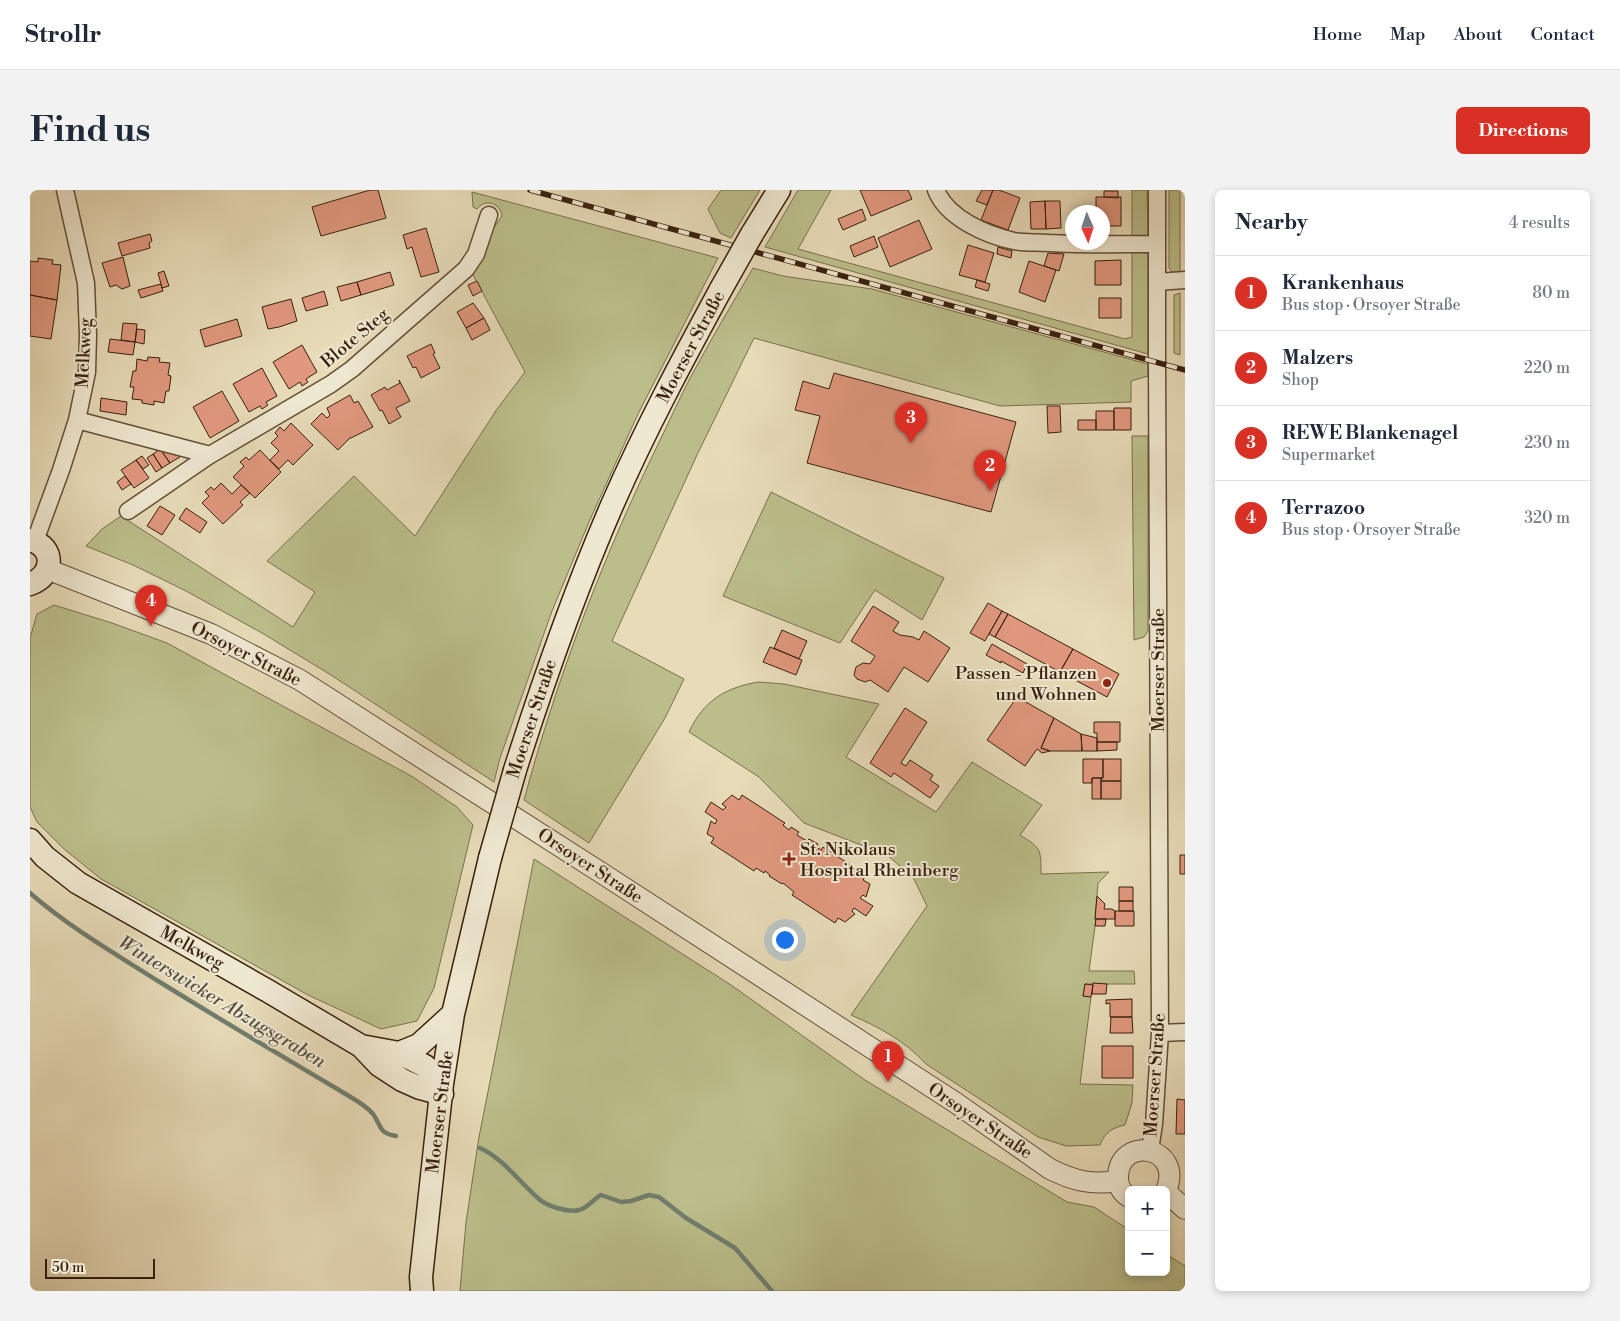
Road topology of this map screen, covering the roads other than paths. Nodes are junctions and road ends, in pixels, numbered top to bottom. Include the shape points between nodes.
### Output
1 (65, 190) edge
2 (779, 190) edge
3 (936, 190) edge
4 (1158, 190) edge
5 (489, 215) dead end
6 (1157, 244) junction
7 (1185, 280) edge
8 (1157, 282) junction
9 (76, 420) junction
10 (210, 455) junction
11 (128, 511) dead end
12 (32, 541) edge
13 (48, 569) junction
14 (30, 584) edge
15 (30, 840) edge
16 (452, 1014) junction
17 (1185, 1032) edge
18 (1160, 1033) junction
19 (361, 1046) junction
20 (399, 1053) junction
21 (442, 1089) junction
22 (1150, 1150) junction
23 (1168, 1186) edge
24 (1124, 1189) edge
25 (1170, 1196) edge
26 (1185, 1209) edge
27 (422, 1291) edge

1 - 9 street, Melkweg via 86,283 87,372
2 - 16 main road, Moerser Straße, bridge via 721,289 613,502 556,646 515,770
3 - 6 street via 948,208 964,220 992,235 1016,241
4 - 6 street, Moerser Straße
5 - 10 street, Blote Steg via 476,254 466,269 352,369
6 - 8 street, Moerser Straße
7 - 8 street
8 - 18 street, Moerser Straße
9 - 10 street
9 - 12 street, Melkweg via 61,470
10 - 11 street, Blote Steg
12 - 13 main road, Melkweg via 45,550
13 - 14 main road via 38,581
13 - 24 street, Orsoyer Straße via 211,634 300,680 940,1093 1050,1169 1064,1176
15 - 19 main road, Melkweg via 44,857 78,883
16 - 20 main road via 419,1045
16 - 21 main road, Moerser Straße
17 - 18 street
18 - 22 street, Moerser Straße
19 - 20 main road, Melkweg
19 - 21 main road, Melkweg via 379,1065 402,1080 420,1088
20 - 21 main road, Melkweg via 425,1066
21 - 27 main road, Moerser Straße
22 - 23 street via 1167,1162 1171,1172
22 - 24 street via 1139,1150 1122,1161 1118,1171
25 - 26 street

